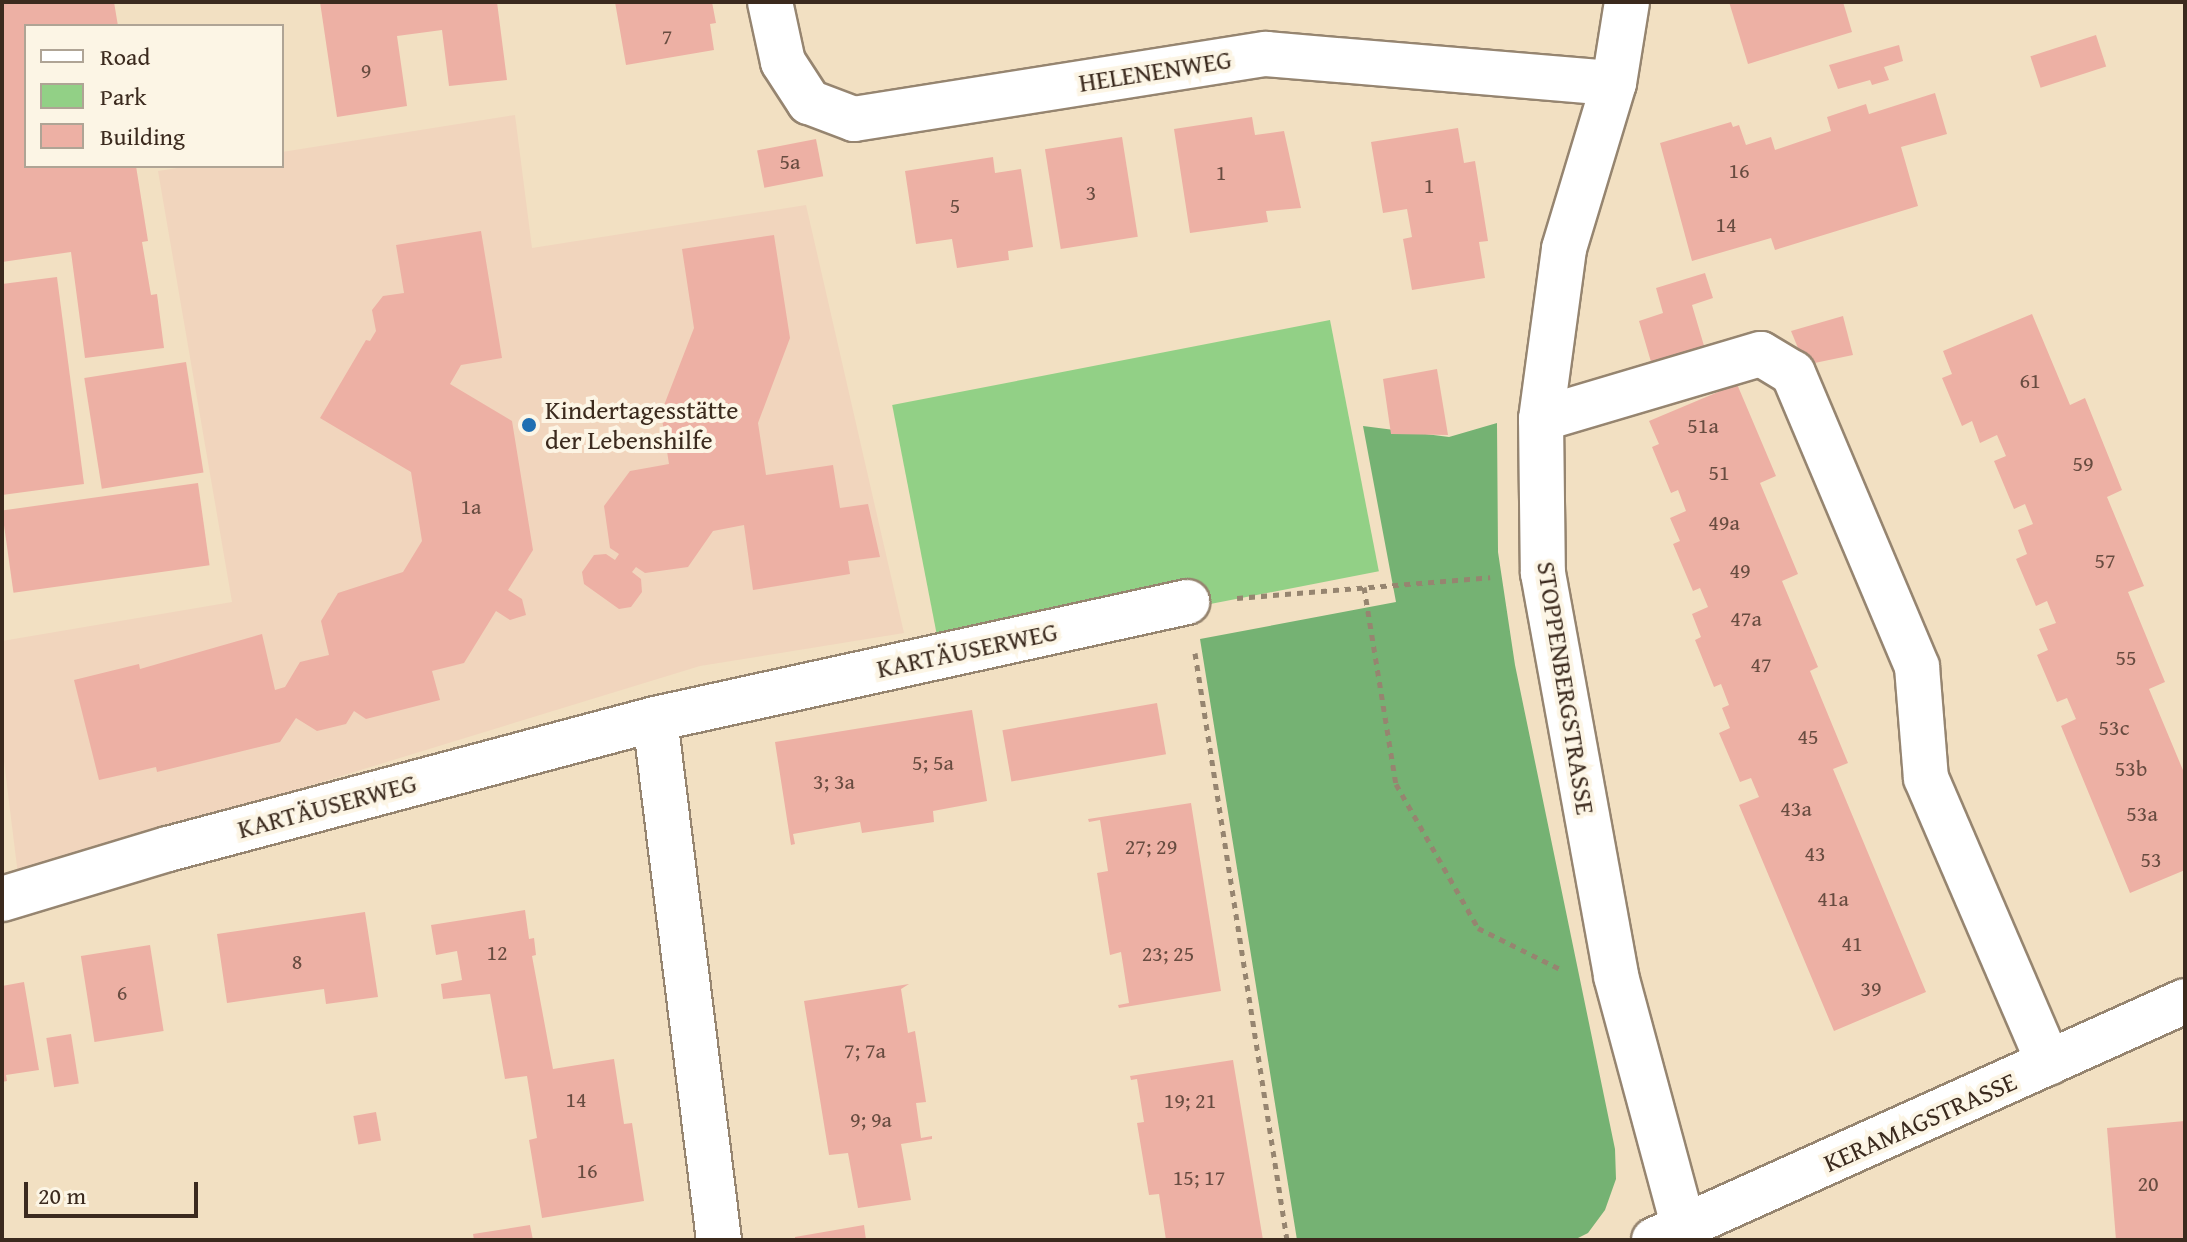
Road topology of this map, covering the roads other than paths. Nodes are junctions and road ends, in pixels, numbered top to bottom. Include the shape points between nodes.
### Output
1 (770, 2) edge
2 (1627, 2) edge
3 (1614, 83) junction
4 (1541, 419) junction
5 (1187, 602) road end
6 (655, 719) junction
7 (2, 899) edge
8 (2185, 1001) edge
9 (2049, 1063) junction
10 (1669, 1234) edge
11 (719, 1240) edge

1 - 3 street, HELENENWEG via 783,62 809,102 854,119 1266,54
2 - 3 street, STOPPENBERGSTRASSE
3 - 4 street, STOPPENBERGSTRASSE via 1564,249
4 - 9 street via 1761,354 1793,373 1917,667 1926,778
4 - 10 street, STOPPENBERGSTRASSE via 1543,573
5 - 6 street, KARTÄUSERWEG
6 - 7 street, KARTÄUSERWEG via 168,849
6 - 11 street
8 - 9 street, KERAMAGSTRASSE
9 - 10 street, KERAMAGSTRASSE

